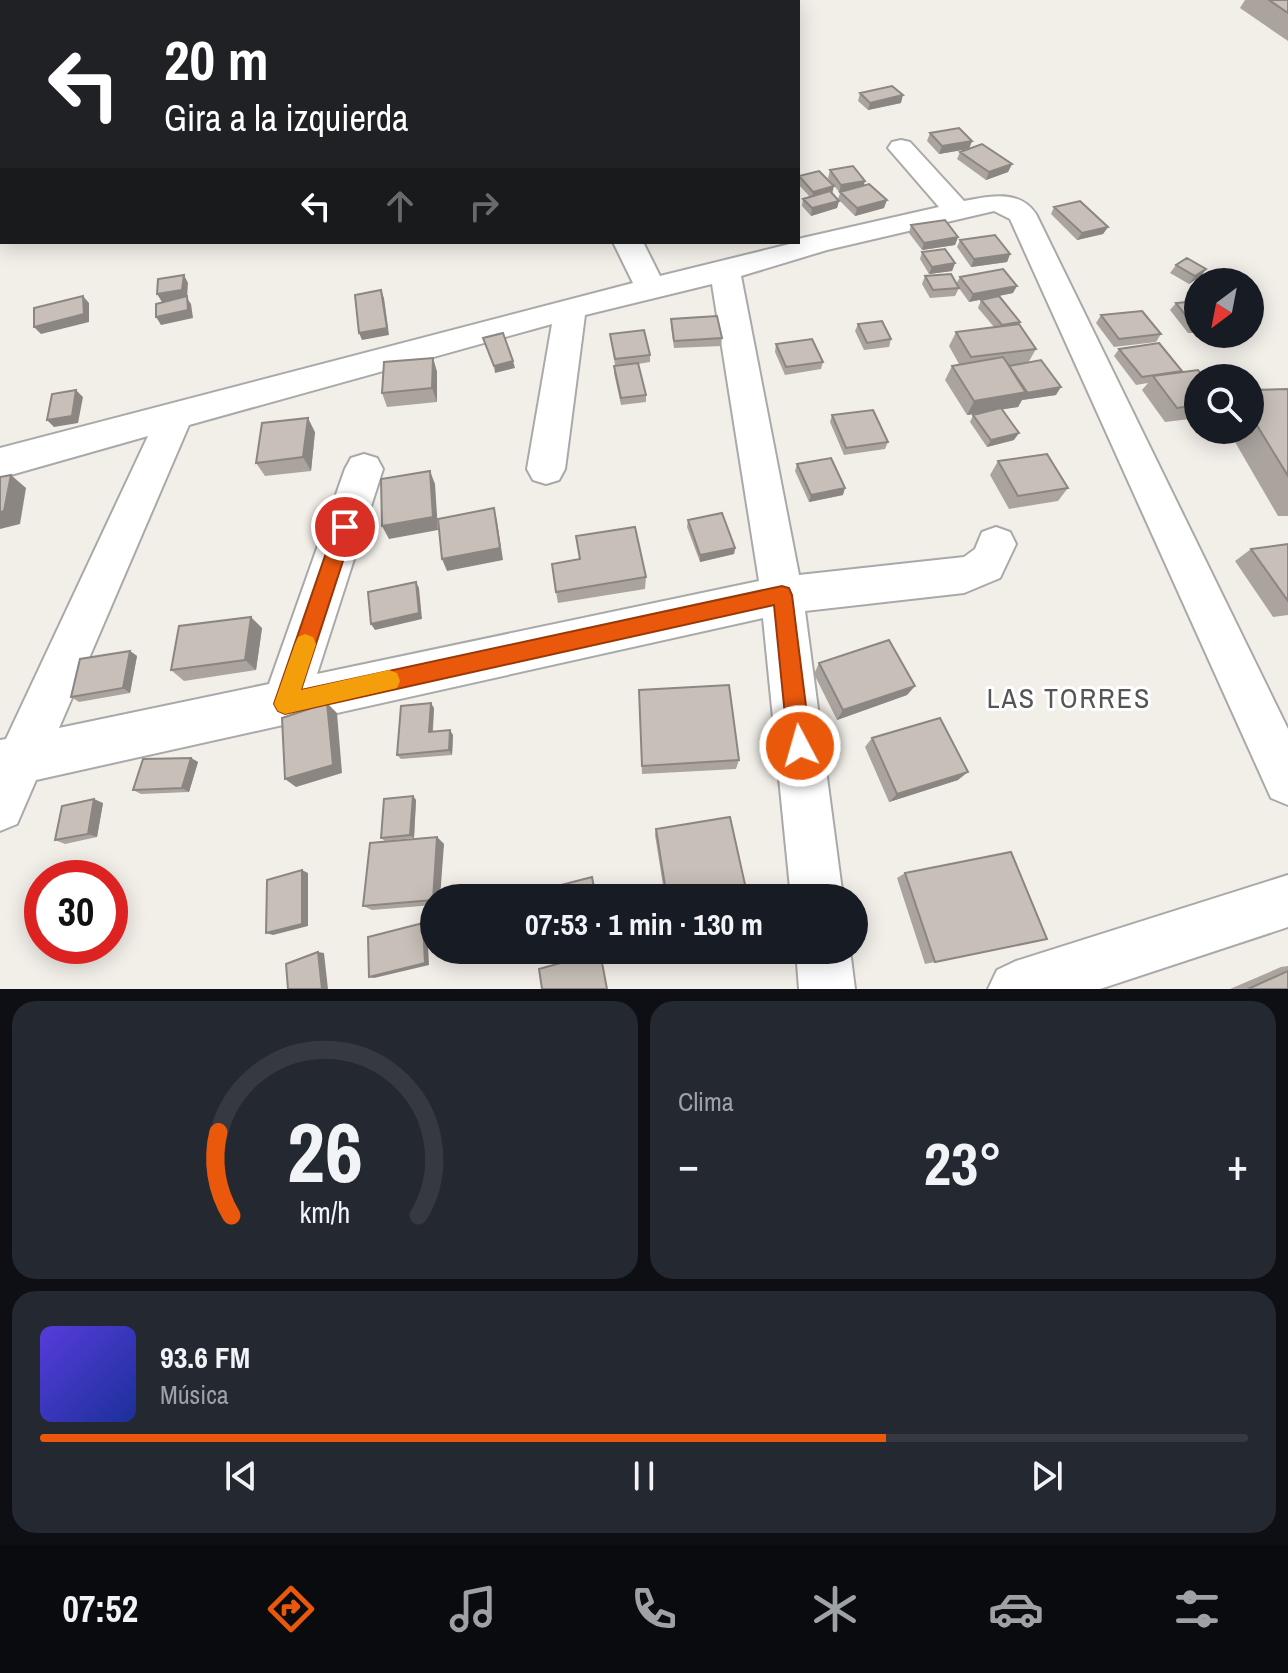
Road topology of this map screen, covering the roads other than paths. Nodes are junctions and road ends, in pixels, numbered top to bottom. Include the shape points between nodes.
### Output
1 (901, 148) dead end
2 (958, 211) junction
3 (629, 244) edge
4 (725, 271) junction
5 (651, 289) junction
6 (570, 308) junction
7 (176, 414) junction
8 (0, 463) edge
9 (364, 469) dead end
10 (546, 469) dead end
11 (996, 544) dead end
12 (782, 595) junction
13 (285, 704) junction
14 (12, 761) edge
15 (1288, 781) edge
16 (0, 807) edge
17 (815, 884) edge
18 (1288, 901) edge
19 (824, 964) edge
20 (827, 989) edge
21 (1016, 989) edge

1 - 2 street
2 - 4 street via 821,242
2 - 15 street via 997,202 1022,214
3 - 5 street
4 - 5 street
4 - 12 street
5 - 6 street
6 - 7 street
6 - 10 street
7 - 8 street
7 - 14 street
9 - 13 street
11 - 12 street via 985,569 964,575
12 - 13 street
12 - 17 street
13 - 14 street
14 - 16 street
18 - 21 street
19 - 20 street

